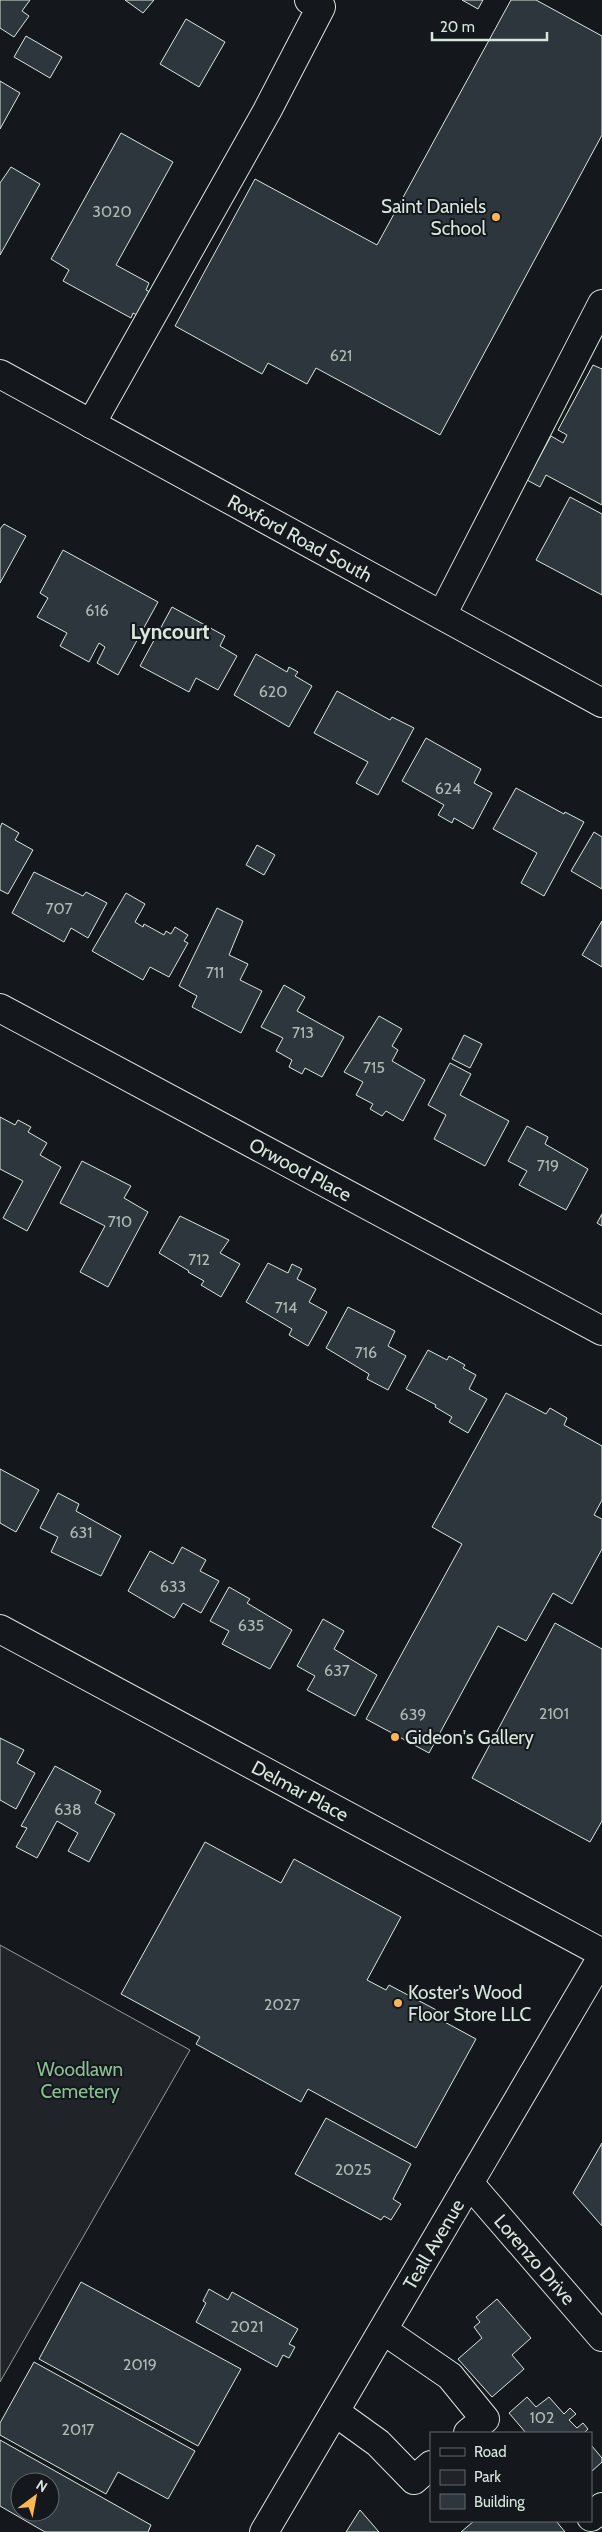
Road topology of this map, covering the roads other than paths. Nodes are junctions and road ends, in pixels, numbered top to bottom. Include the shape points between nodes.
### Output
1 (309, 0) edge
2 (602, 304) edge
3 (0, 374) edge
4 (91, 424) junction
5 (442, 615) junction
6 (602, 703) edge
7 (0, 1008) edge
8 (602, 1331) edge
9 (0, 1628) edge
10 (602, 1955) edge
11 (469, 2183) junction
12 (383, 2330) junction
13 (602, 2337) edge
14 (335, 2412) junction
15 (484, 2429) edge
16 (430, 2466) edge
17 (602, 2507) edge
18 (592, 2516) edge
19 (264, 2532) edge

1 - 4 street via 322,7
2 - 5 street
3 - 4 street, Roxford Road South
4 - 5 street, Roxford Road South
5 - 6 street, Roxford Road South
7 - 8 street, Orwood Place
9 - 10 street, Delmar Place
10 - 11 street, Teall Avenue
11 - 12 street, Teall Avenue
11 - 13 street, Lorenzo Drive
12 - 14 street, Teall Avenue
12 - 15 street via 450,2376
14 - 16 street via 378,2442 414,2480
14 - 19 street, Teall Avenue
17 - 18 street

